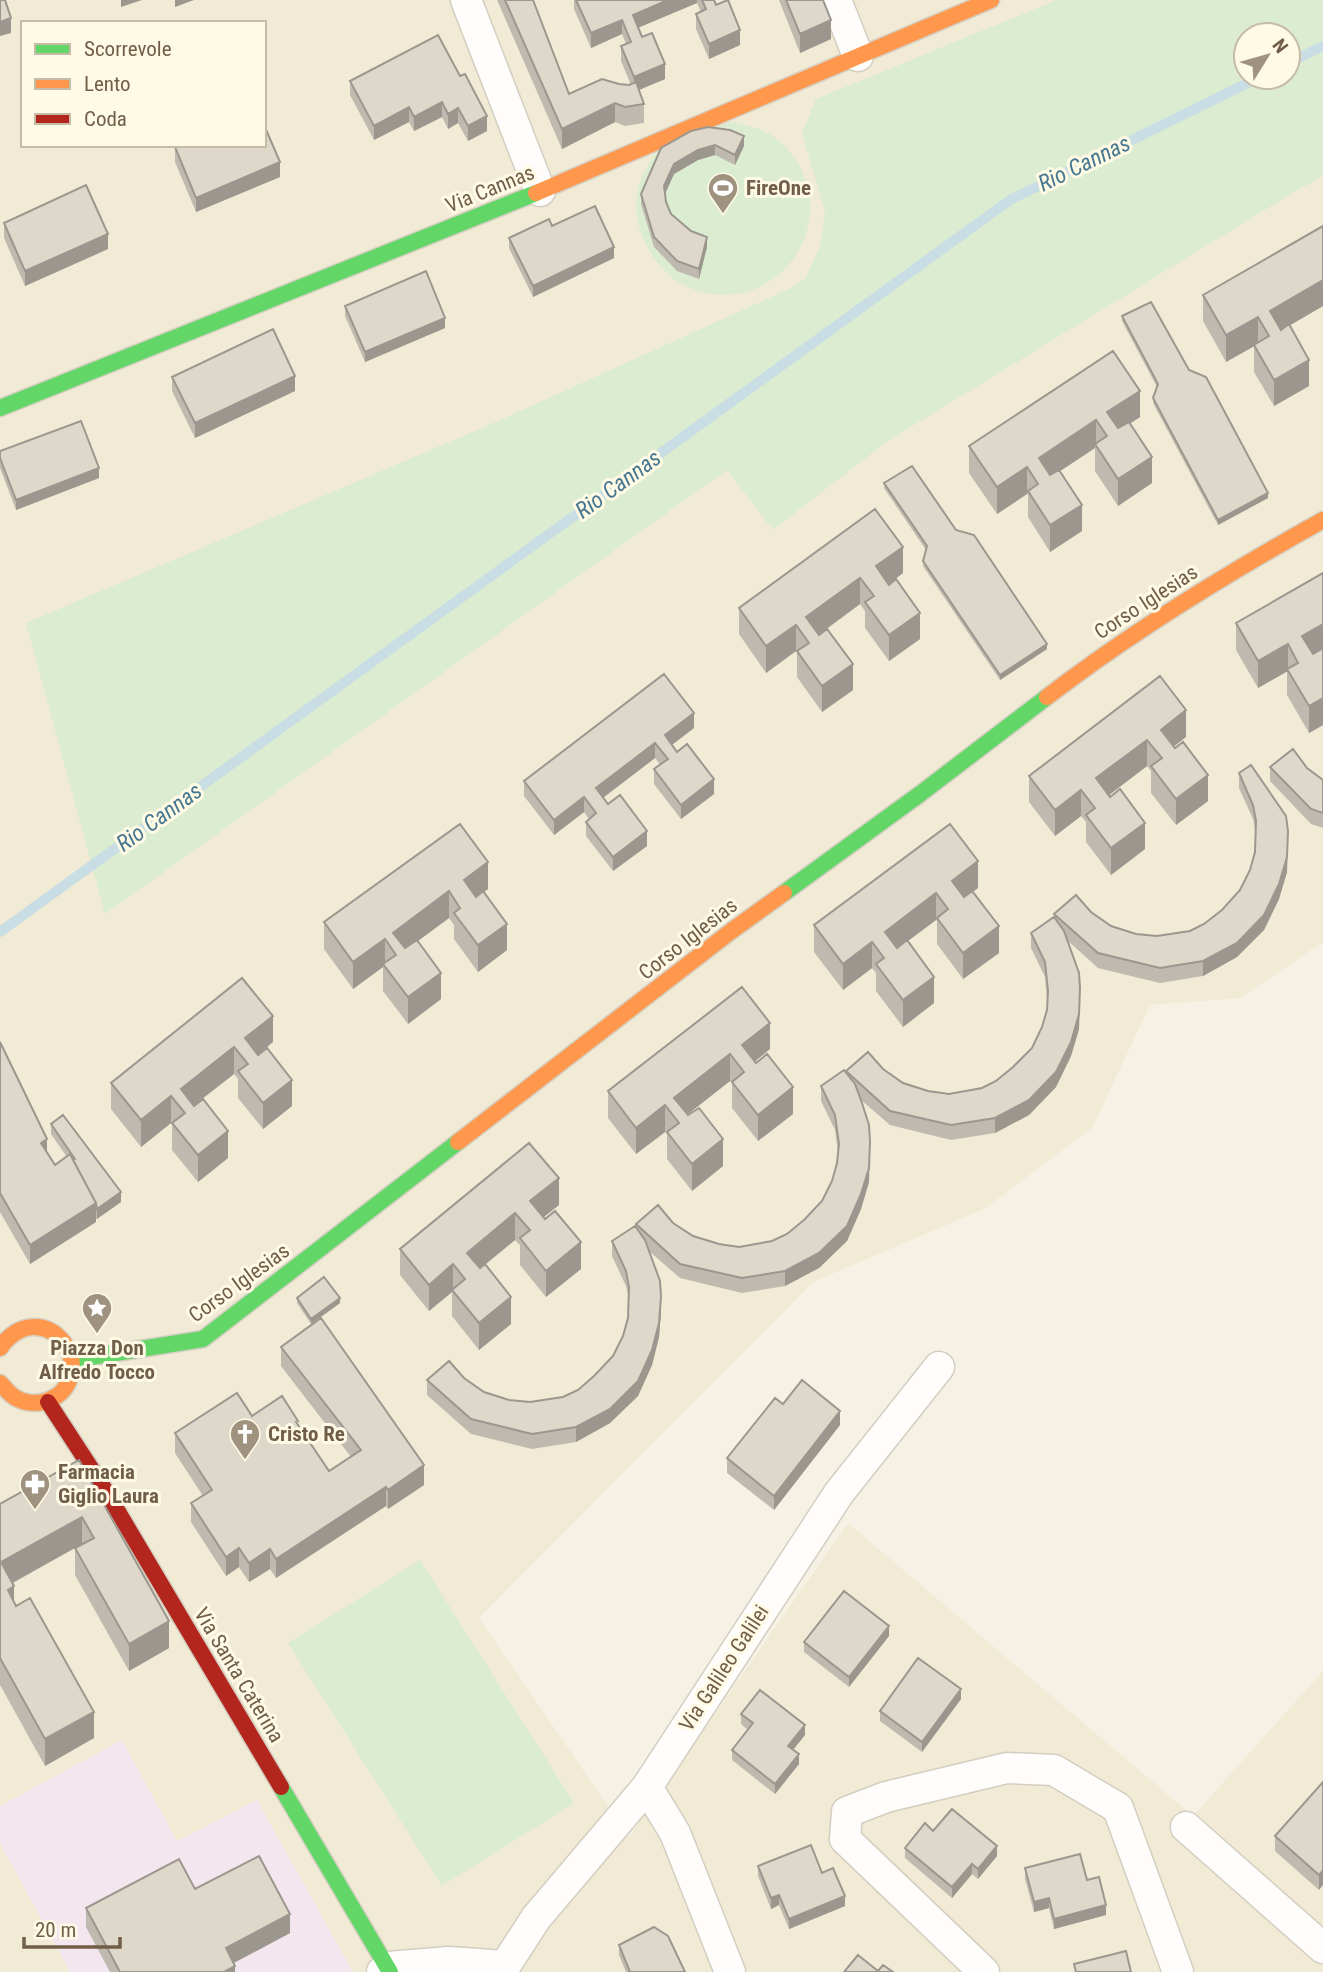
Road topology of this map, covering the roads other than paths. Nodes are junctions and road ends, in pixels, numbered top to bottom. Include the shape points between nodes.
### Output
1 (466, 0) edge
2 (836, 0) edge
3 (991, 0) edge
4 (858, 56) junction
5 (540, 191) junction
6 (0, 408) edge
7 (1323, 520) edge
8 (0, 1348) edge
9 (72, 1360) junction
10 (939, 1367) dead end
11 (0, 1383) edge
12 (48, 1402) junction
13 (646, 1787) junction
14 (1186, 1827) dead end
15 (1321, 1942) edge
16 (387, 1970) edge
17 (503, 1970) edge
18 (730, 1972) edge
19 (984, 1972) edge
20 (1178, 1972) edge

1 - 5 street
2 - 4 street
3 - 4 street, Via Cannas
4 - 5 street, Via Cannas
5 - 6 street, Via Cannas
7 - 9 street, Corso Iglesias via 1248,562 1091,663 730,932 203,1339
8 - 9 street via 8,1329 36,1327 60,1337
9 - 12 street via 68,1385
10 - 13 street, Via Galileo Galilei via 839,1493
11 - 12 street via 15,1399
12 - 16 street, Via Santa Caterina via 97,1477
13 - 17 street, Via Galileo Galilei via 536,1918
13 - 18 street via 675,1833
14 - 15 street
16 - 17 street, Via Galileo Galilei via 449,1962
19 - 20 street via 845,1839 847,1812 886,1797 1007,1768 1054,1770 1118,1808

